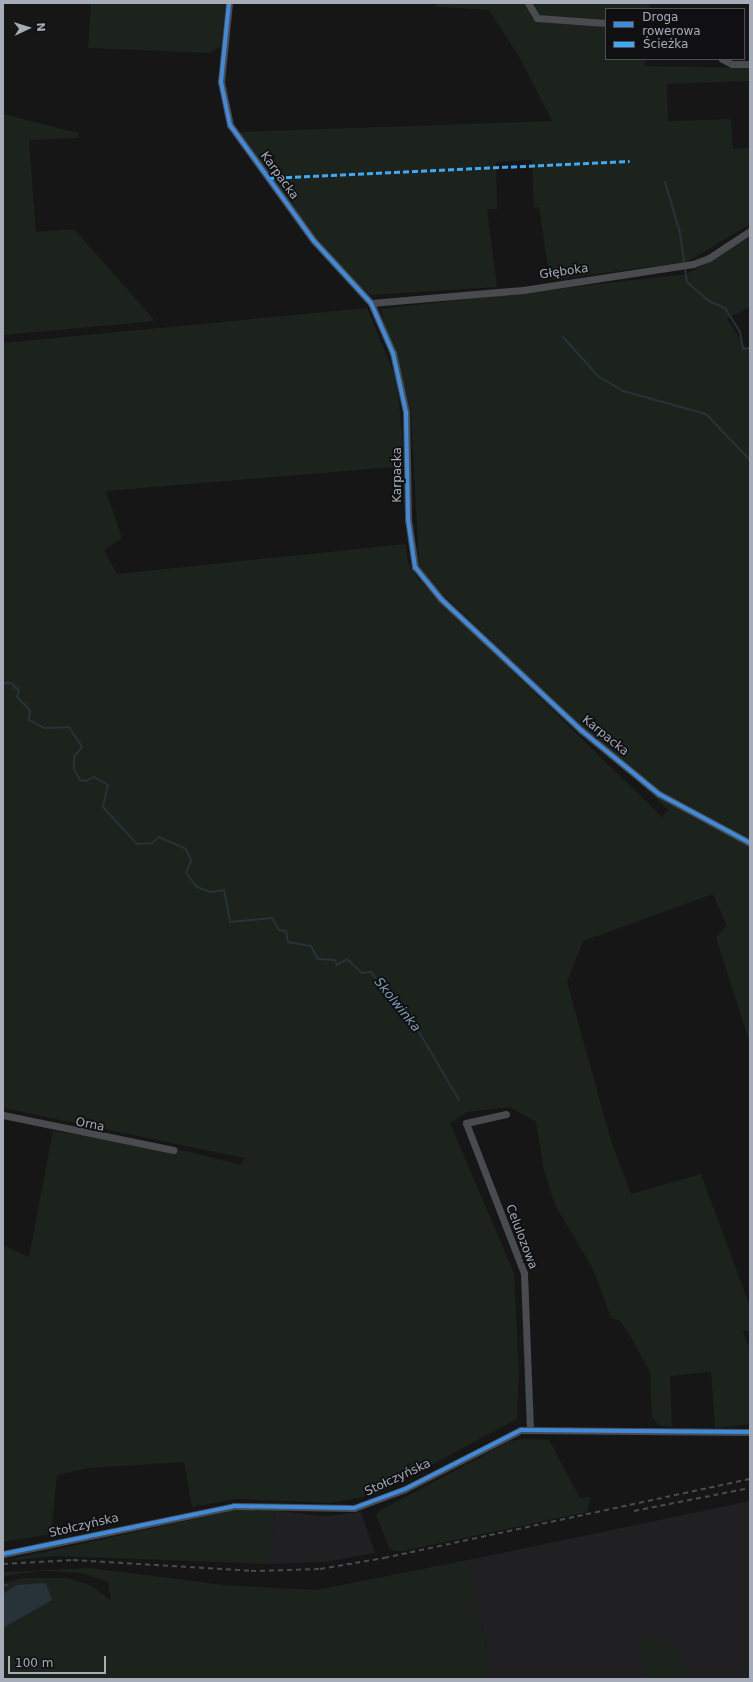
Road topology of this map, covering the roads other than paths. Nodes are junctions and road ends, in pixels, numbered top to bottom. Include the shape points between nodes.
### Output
1 (229, 3) edge
2 (528, 3) edge
3 (605, 23) edge
4 (724, 60) edge
5 (750, 64) edge
6 (750, 231) edge
7 (371, 303) junction
8 (750, 843) edge
9 (506, 1114) dead end
10 (3, 1115) edge
11 (173, 1150) dead end
12 (530, 1430) junction
13 (750, 1432) edge
14 (3, 1554) edge

1 - 7 street, Karpacka via 221,82 230,125 314,241
2 - 3 street via 537,18
4 - 5 street via 732,64
6 - 7 street, Głęboka via 709,258 693,264 522,290
7 - 8 street, Karpacka via 402,382 407,426 410,550 415,567 424,580 581,730 652,788
9 - 12 street, Celulozowa via 466,1123 524,1273
10 - 11 street, Orna
12 - 13 street, Stołczyńska via 716,1434
12 - 14 street, Stołczyńska via 512,1432 405,1489 354,1508 234,1506

